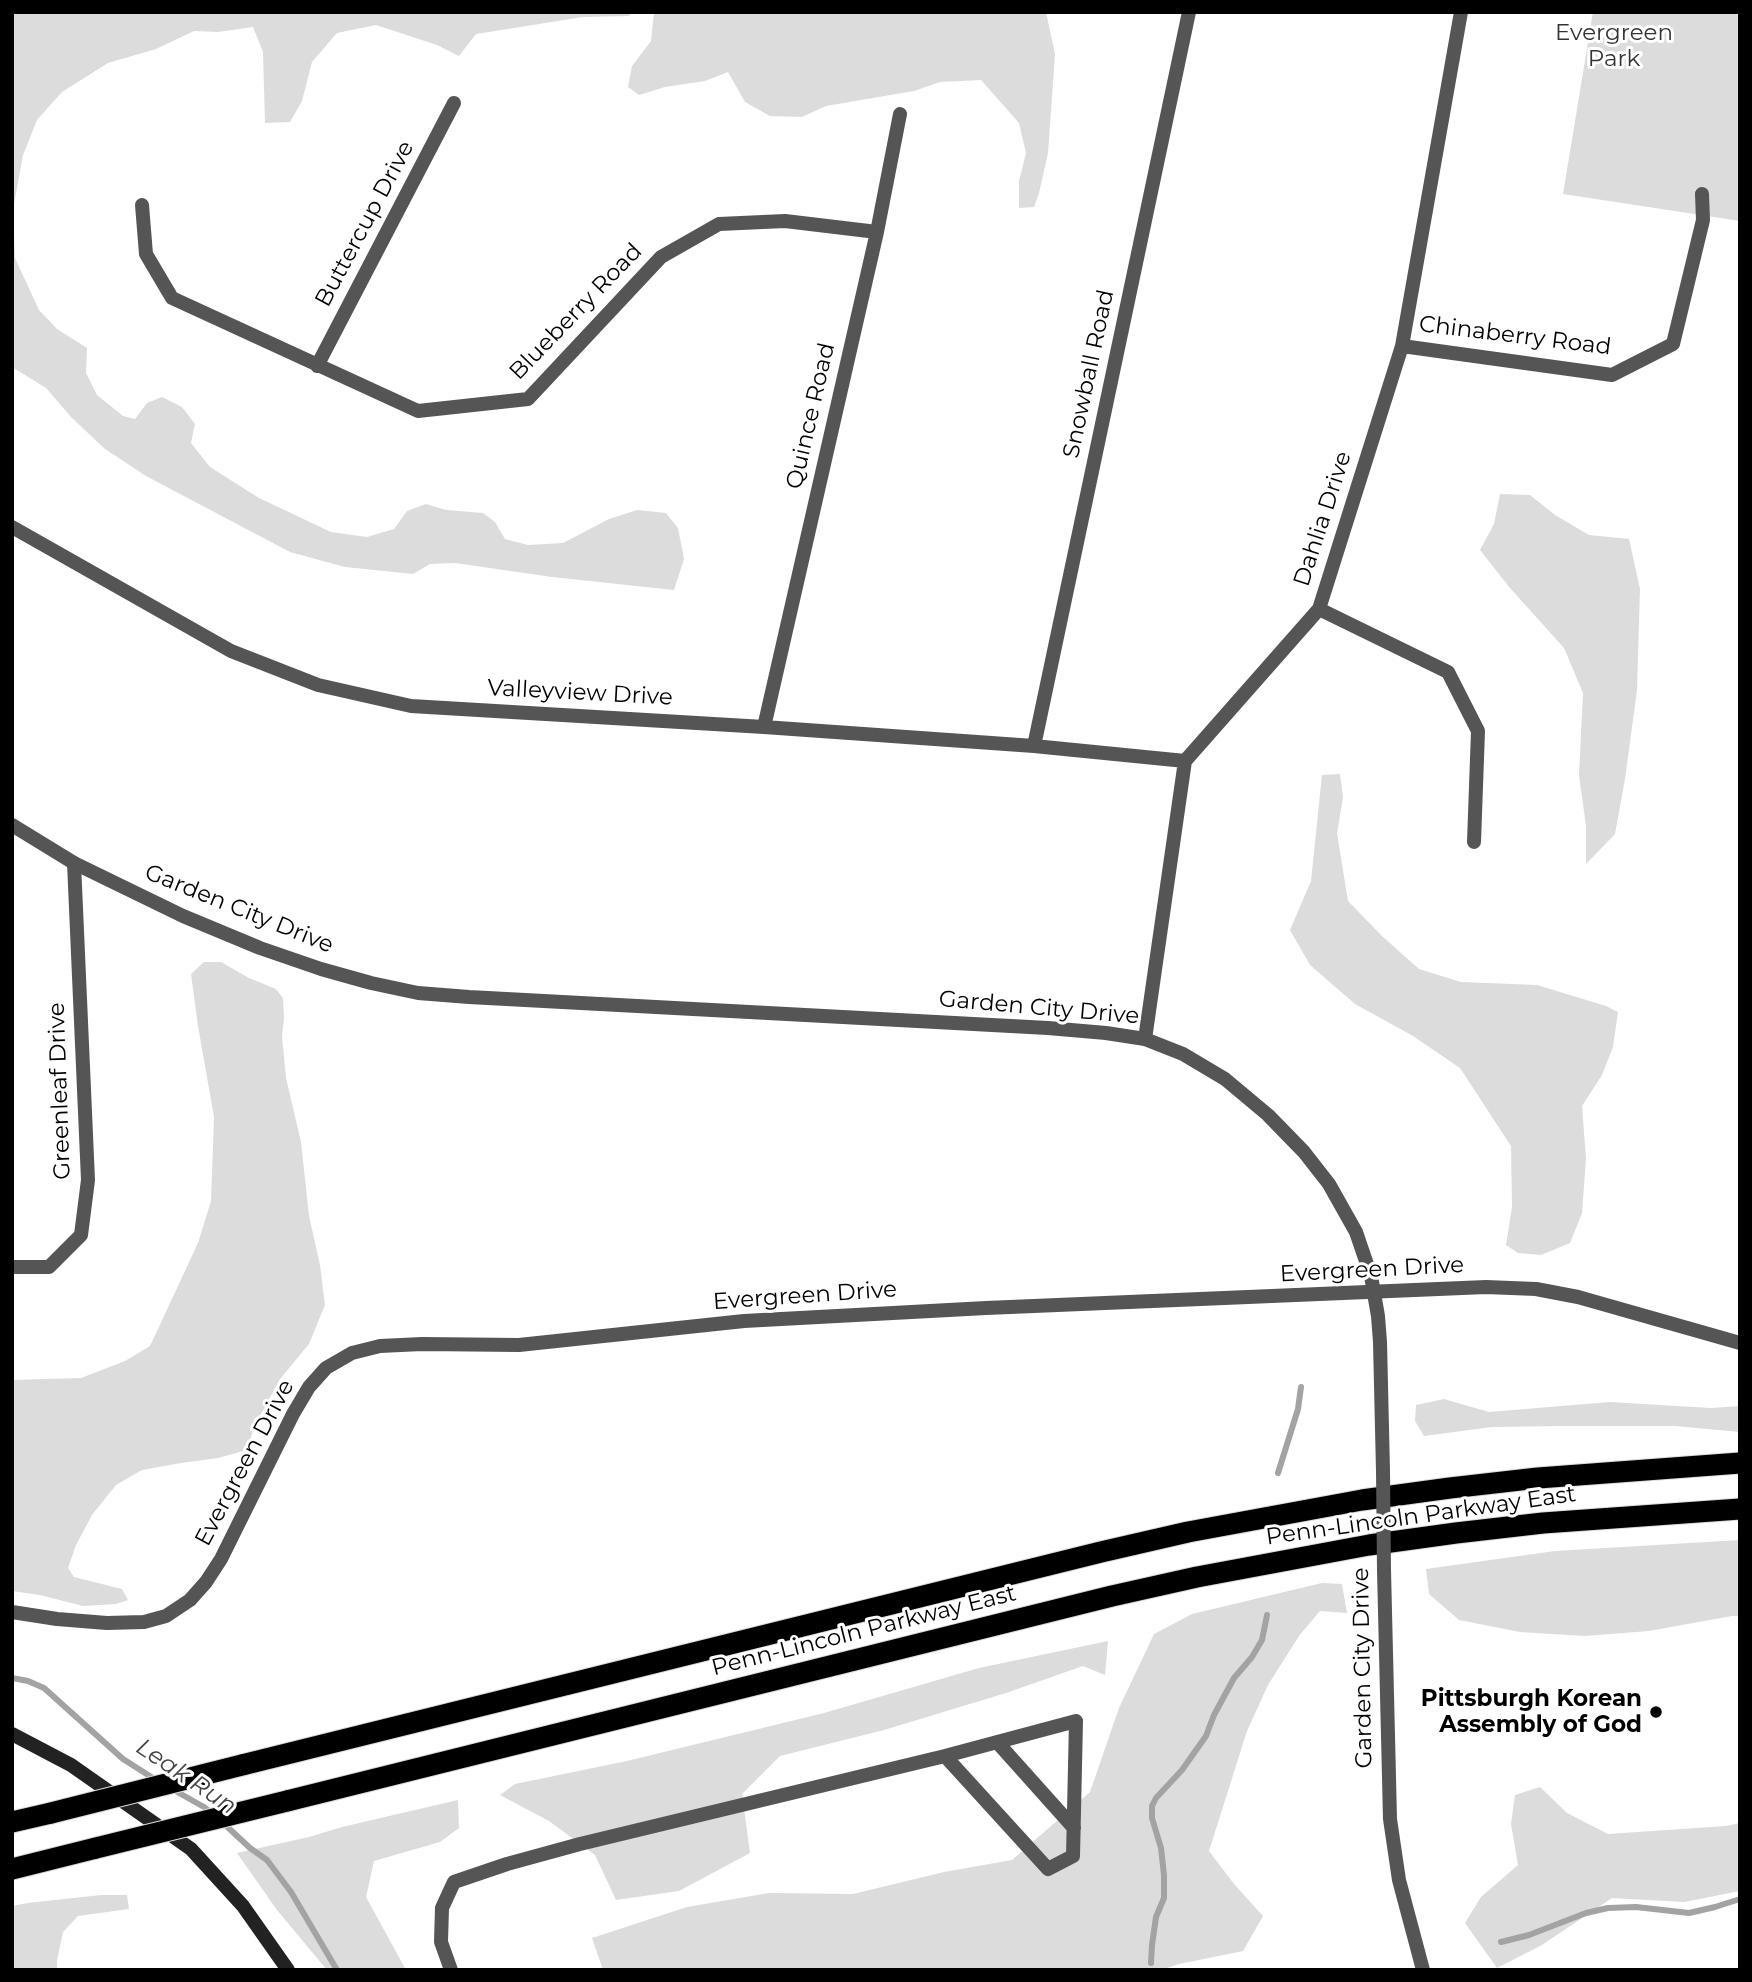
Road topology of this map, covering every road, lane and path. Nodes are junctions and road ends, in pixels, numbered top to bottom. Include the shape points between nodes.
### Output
1 (1189, 12) edge
2 (1461, 12) edge
3 (454, 103) dead end
4 (900, 114) dead end
5 (1702, 194) dead end
6 (142, 205) dead end
7 (877, 232) junction
8 (1402, 346) junction
9 (317, 366) junction
10 (12, 527) edge
11 (1319, 609) junction
12 (764, 727) junction
13 (1034, 746) junction
14 (1185, 761) junction
15 (12, 825) edge
16 (1474, 842) dead end
17 (74, 863) junction
18 (1145, 1039) junction
19 (12, 1267) edge
20 (1375, 1293) junction
21 (1740, 1343) edge
22 (1740, 1463) edge
23 (1740, 1509) edge
24 (12, 1612) edge
25 (12, 1734) edge
26 (997, 1742) junction
27 (945, 1756) junction
28 (12, 1822) edge
29 (1074, 1828) junction
30 (12, 1869) edge
31 (288, 1970) edge
32 (451, 1970) edge
33 (1423, 1970) edge

1 - 13 street, Snowball Road
2 - 8 street, Dahlia Drive
3 - 9 street, Buttercup Drive
4 - 7 street, Quince Road
5 - 8 street, Chinaberry Road via 1703,220 1673,344 1612,375
6 - 9 street, Blueberry Road via 146,254 172,298
7 - 9 street, Blueberry Road via 785,221 719,224 661,257 528,399 418,411
7 - 12 street, Quince Road
8 - 11 street, Dahlia Drive
10 - 12 street, Valleyview Drive via 231,651 318,685 411,706
11 - 14 street, Dahlia Drive
11 - 16 street via 1448,672 1478,731
12 - 13 street, Valleyview Drive
13 - 14 street, Valleyview Drive
14 - 18 street
15 - 17 street, Garden City Drive
17 - 18 street, Garden City Drive via 260,948 418,993 1048,1028
17 - 19 street, Greenleaf Drive via 88,1180 81,1235 48,1268
18 - 20 street, Garden City Drive via 1183,1054 1225,1079 1304,1152 1329,1184 1356,1232
20 - 21 street, Evergreen Drive via 1536,1289
20 - 24 street, Evergreen Drive via 744,1321 519,1345 380,1346 352,1353 326,1368 309,1388 221,1559 190,1600 166,1616 144,1622 107,1623
20 - 33 street, Garden City Drive, bridge via 1380,1342 1390,1819 1399,1880
22 - 28 highway, Penn-Lincoln Parkway East, bridge via 1450,1488 1188,1532
23 - 30 highway, Penn-Lincoln Parkway East, bridge via 1468,1532 1197,1577
25 - 31 main road via 71,1765 191,1849 243,1906
26 - 27 street
26 - 29 street
26 - 29 street via 1076,1721
27 - 29 street via 1048,1869 1073,1856
27 - 32 street via 556,1851 454,1882 442,1908 441,1942

